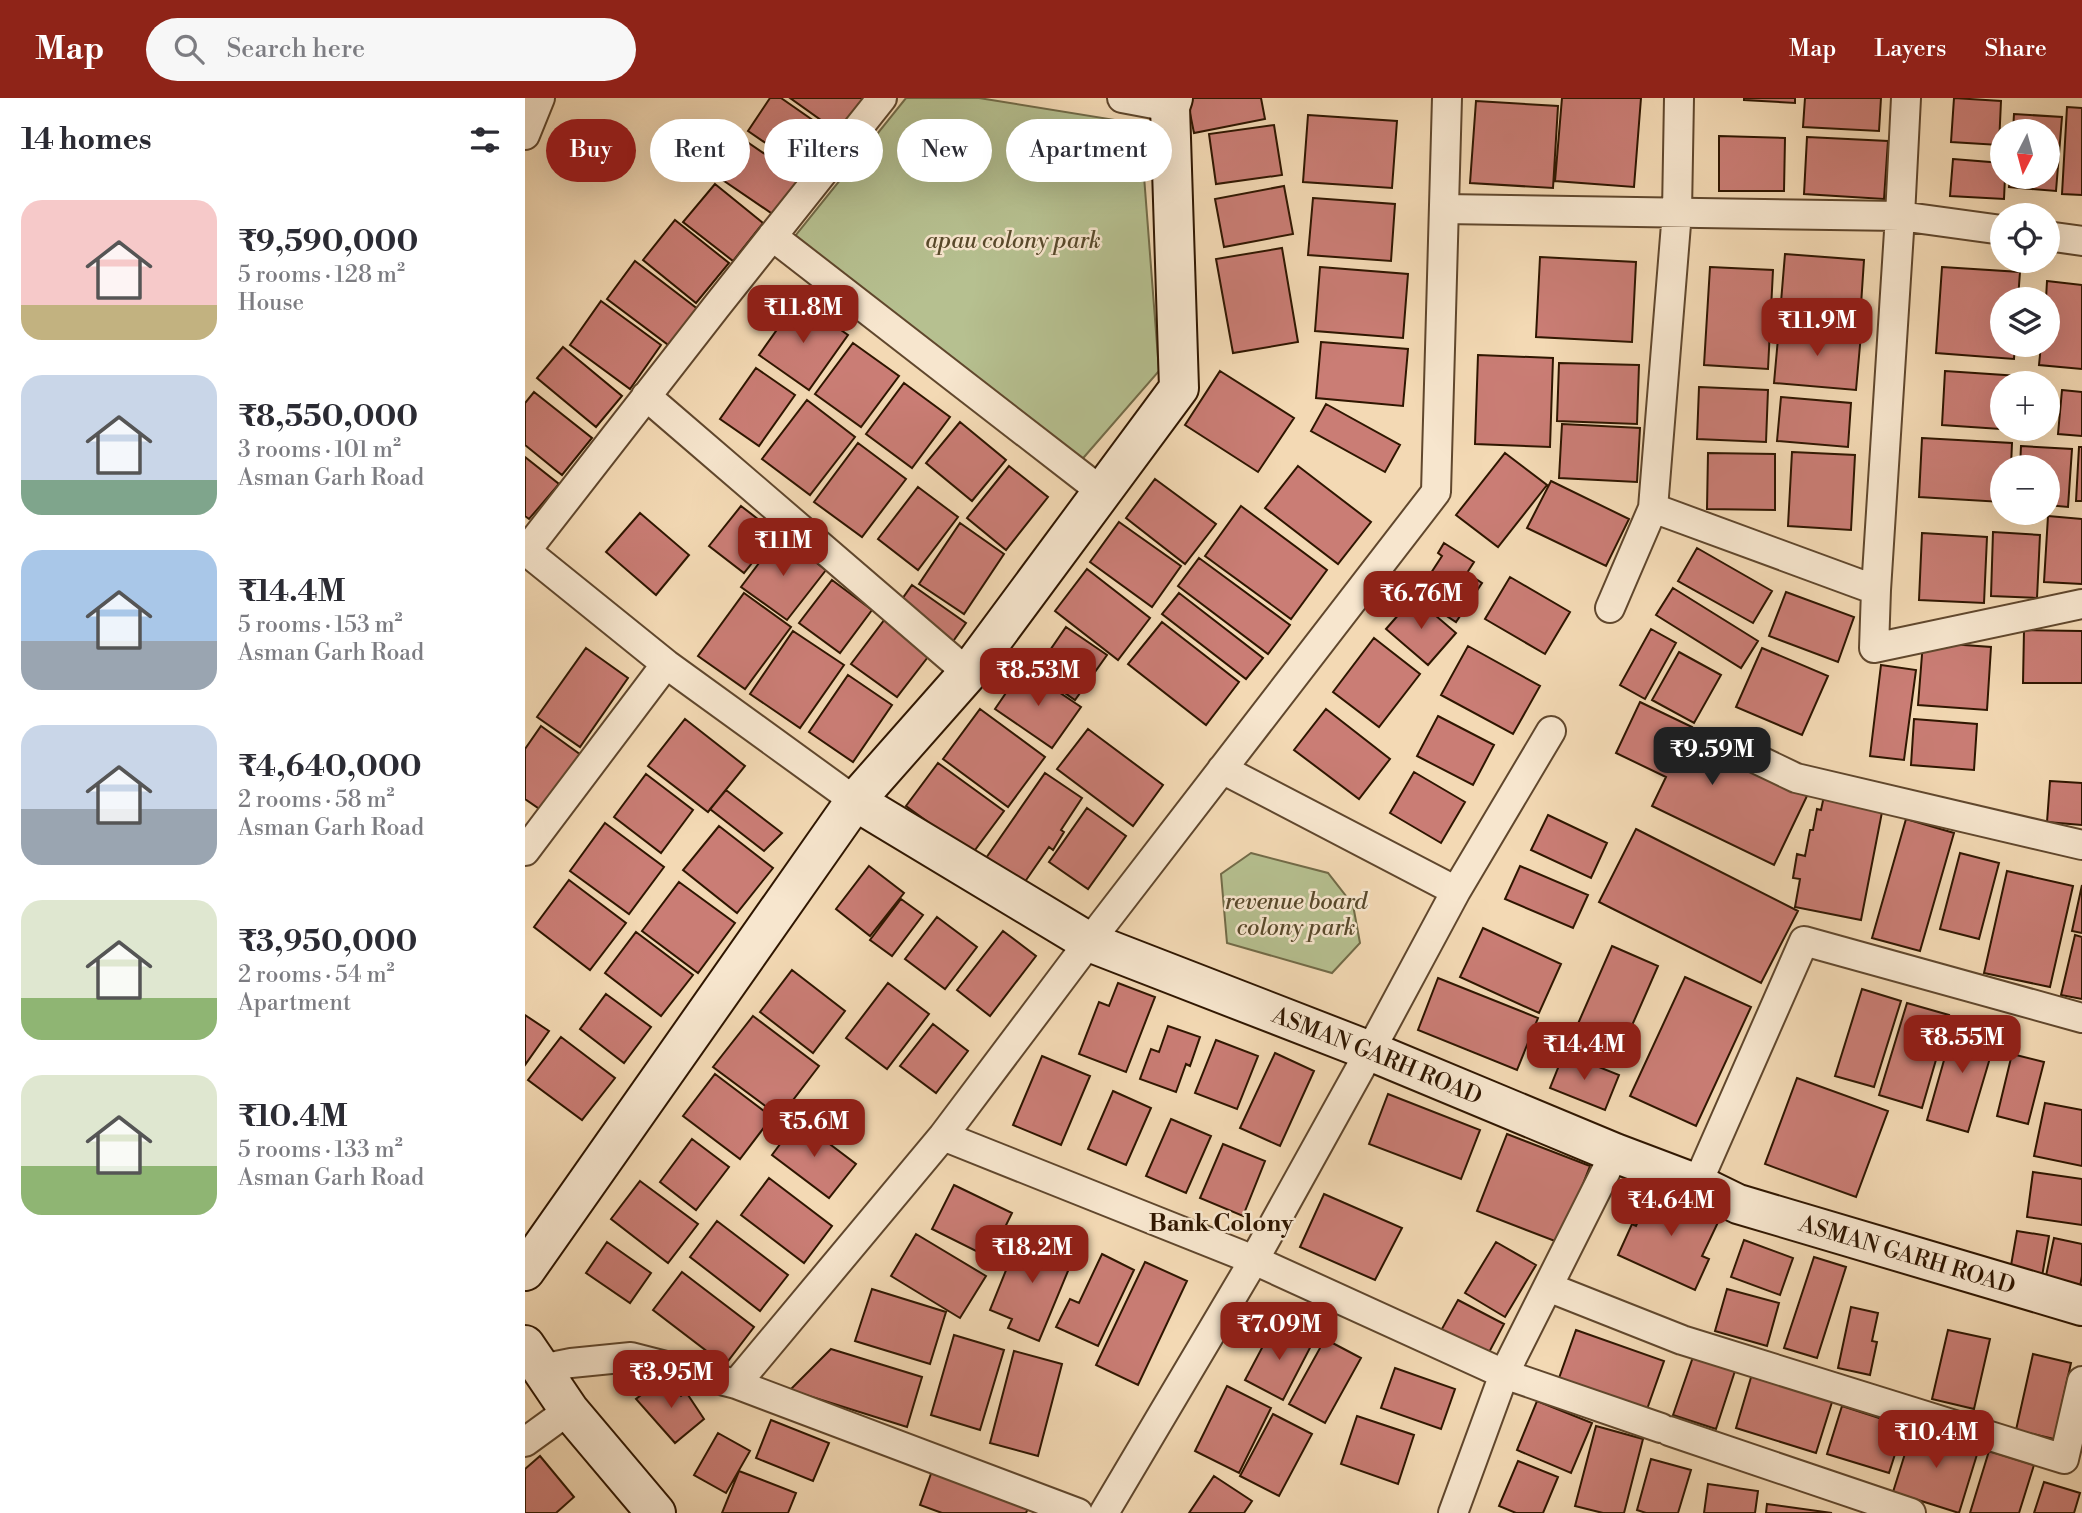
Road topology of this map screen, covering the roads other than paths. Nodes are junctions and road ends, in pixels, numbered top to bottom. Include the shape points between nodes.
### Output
1 (540, 98) edge
2 (882, 98) edge
3 (1122, 98) edge
4 (1447, 98) edge
5 (1679, 98) edge
6 (1906, 98) edge
7 (1172, 103) edge
8 (525, 135) edge
9 (1444, 209) junction
10 (1677, 212) junction
11 (1900, 216) junction
12 (1990, 228) edge
13 (772, 236) junction
14 (2060, 238) edge
15 (2082, 241) edge
16 (646, 396) junction
17 (1101, 491) junction
18 (1653, 508) junction
19 (1876, 590) junction
20 (2082, 604) edge
21 (1610, 608) dead end
22 (666, 664) junction
23 (968, 673) junction
24 (1552, 730) dead end
25 (1723, 743) dead end
26 (1223, 769) junction
27 (855, 801) junction
28 (2082, 845) edge
29 (526, 847) edge
30 (1456, 891) junction
31 (1089, 943) junction
32 (2082, 1018) edge
33 (1370, 1051) junction
34 (943, 1136) junction
35 (1615, 1153) junction
36 (1697, 1184) junction
37 (1254, 1260) junction
38 (525, 1271) edge
39 (1548, 1287) junction
40 (2082, 1306) edge
41 (533, 1357) edge
42 (1504, 1374) junction
43 (2082, 1381) edge
44 (736, 1384) junction
45 (569, 1410) junction
46 (525, 1442) edge
47 (656, 1513) edge
48 (1078, 1513) edge
49 (1104, 1513) edge
50 (1453, 1513) edge
51 (1910, 1513) edge

1 - 8 street
2 - 13 street
3 - 7 street
4 - 9 street
5 - 10 street
6 - 11 street
7 - 17 street via 1179,388
9 - 10 street
9 - 26 street via 1436,492
10 - 11 street
10 - 18 street
11 - 12 street
11 - 19 street
13 - 16 street
13 - 17 street
14 - 15 street
16 - 22 street via 526,551
16 - 23 street
17 - 23 street
18 - 19 street
18 - 21 street
19 - 20 street via 1874,648
22 - 27 street
22 - 29 street
23 - 27 street
24 - 30 street
25 - 28 street via 1796,778
26 - 30 street
26 - 31 street
27 - 31 street, ASMAN GARH ROAD
27 - 38 street
30 - 33 street
31 - 33 street, ASMAN GARH ROAD
31 - 34 street
32 - 36 street via 1804,942
33 - 35 street, ASMAN GARH ROAD
33 - 37 street
34 - 37 street
34 - 44 street
35 - 36 street, ASMAN GARH ROAD
35 - 39 street
36 - 40 street, ASMAN GARH ROAD via 1738,1203
37 - 42 street
37 - 49 street
39 - 42 street
39 - 43 street via 1682,1340 2064,1459
41 - 44 street via 571,1363 631,1357
41 - 45 street
42 - 50 street
42 - 51 street
44 - 48 street
45 - 46 street
45 - 47 street

